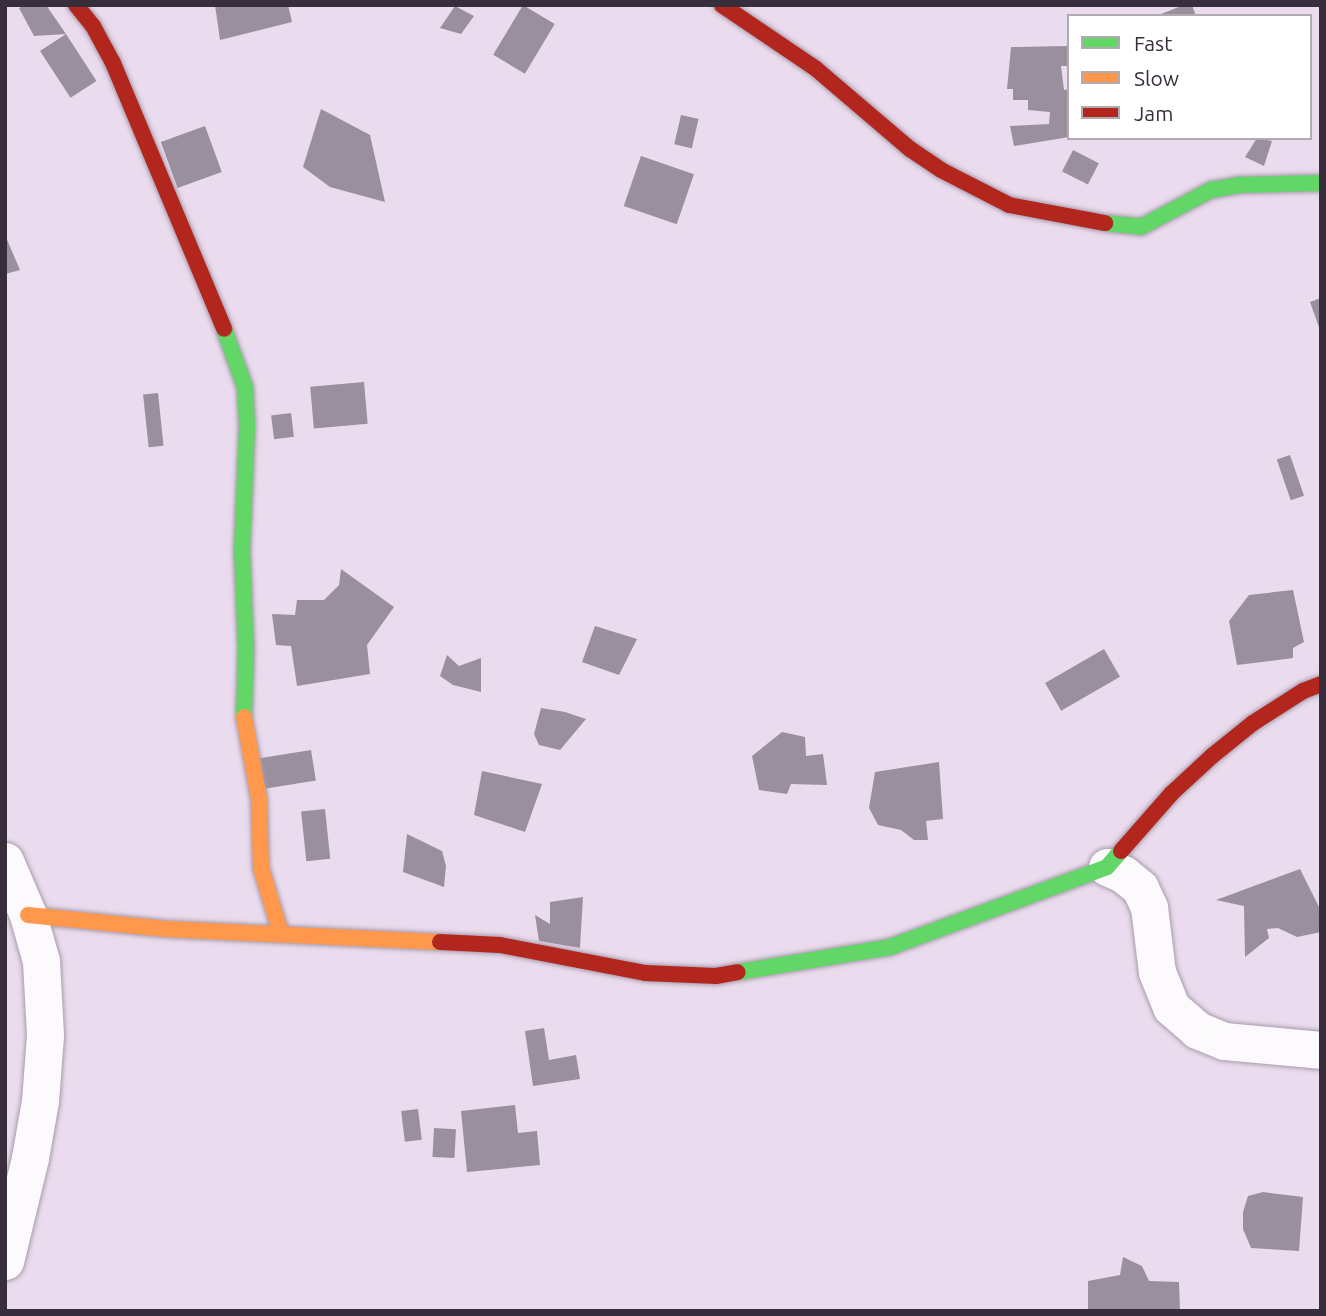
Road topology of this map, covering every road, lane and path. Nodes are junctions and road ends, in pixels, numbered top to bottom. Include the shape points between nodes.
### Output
1 (76, 5) edge
2 (722, 5) edge
3 (1321, 183) edge
4 (1321, 684) edge
5 (5, 861) edge
6 (1107, 867) junction
7 (28, 915) junction
8 (281, 934) junction
9 (1321, 1050) edge
10 (5, 1261) edge

1 - 8 street via 113,63 233,348 245,387 244,719 259,800 261,868
2 - 3 street via 815,68 910,149 1009,205 1141,227 1211,190
4 - 6 street via 1253,723 1212,756 1172,793
5 - 7 street
6 - 8 street via 890,947 716,976 645,973 500,945
6 - 9 street via 1140,888 1149,907 1157,972 1171,1007 1188,1023 1224,1041
7 - 8 street via 166,929
7 - 10 street via 41,961 45,1035 32,1146

